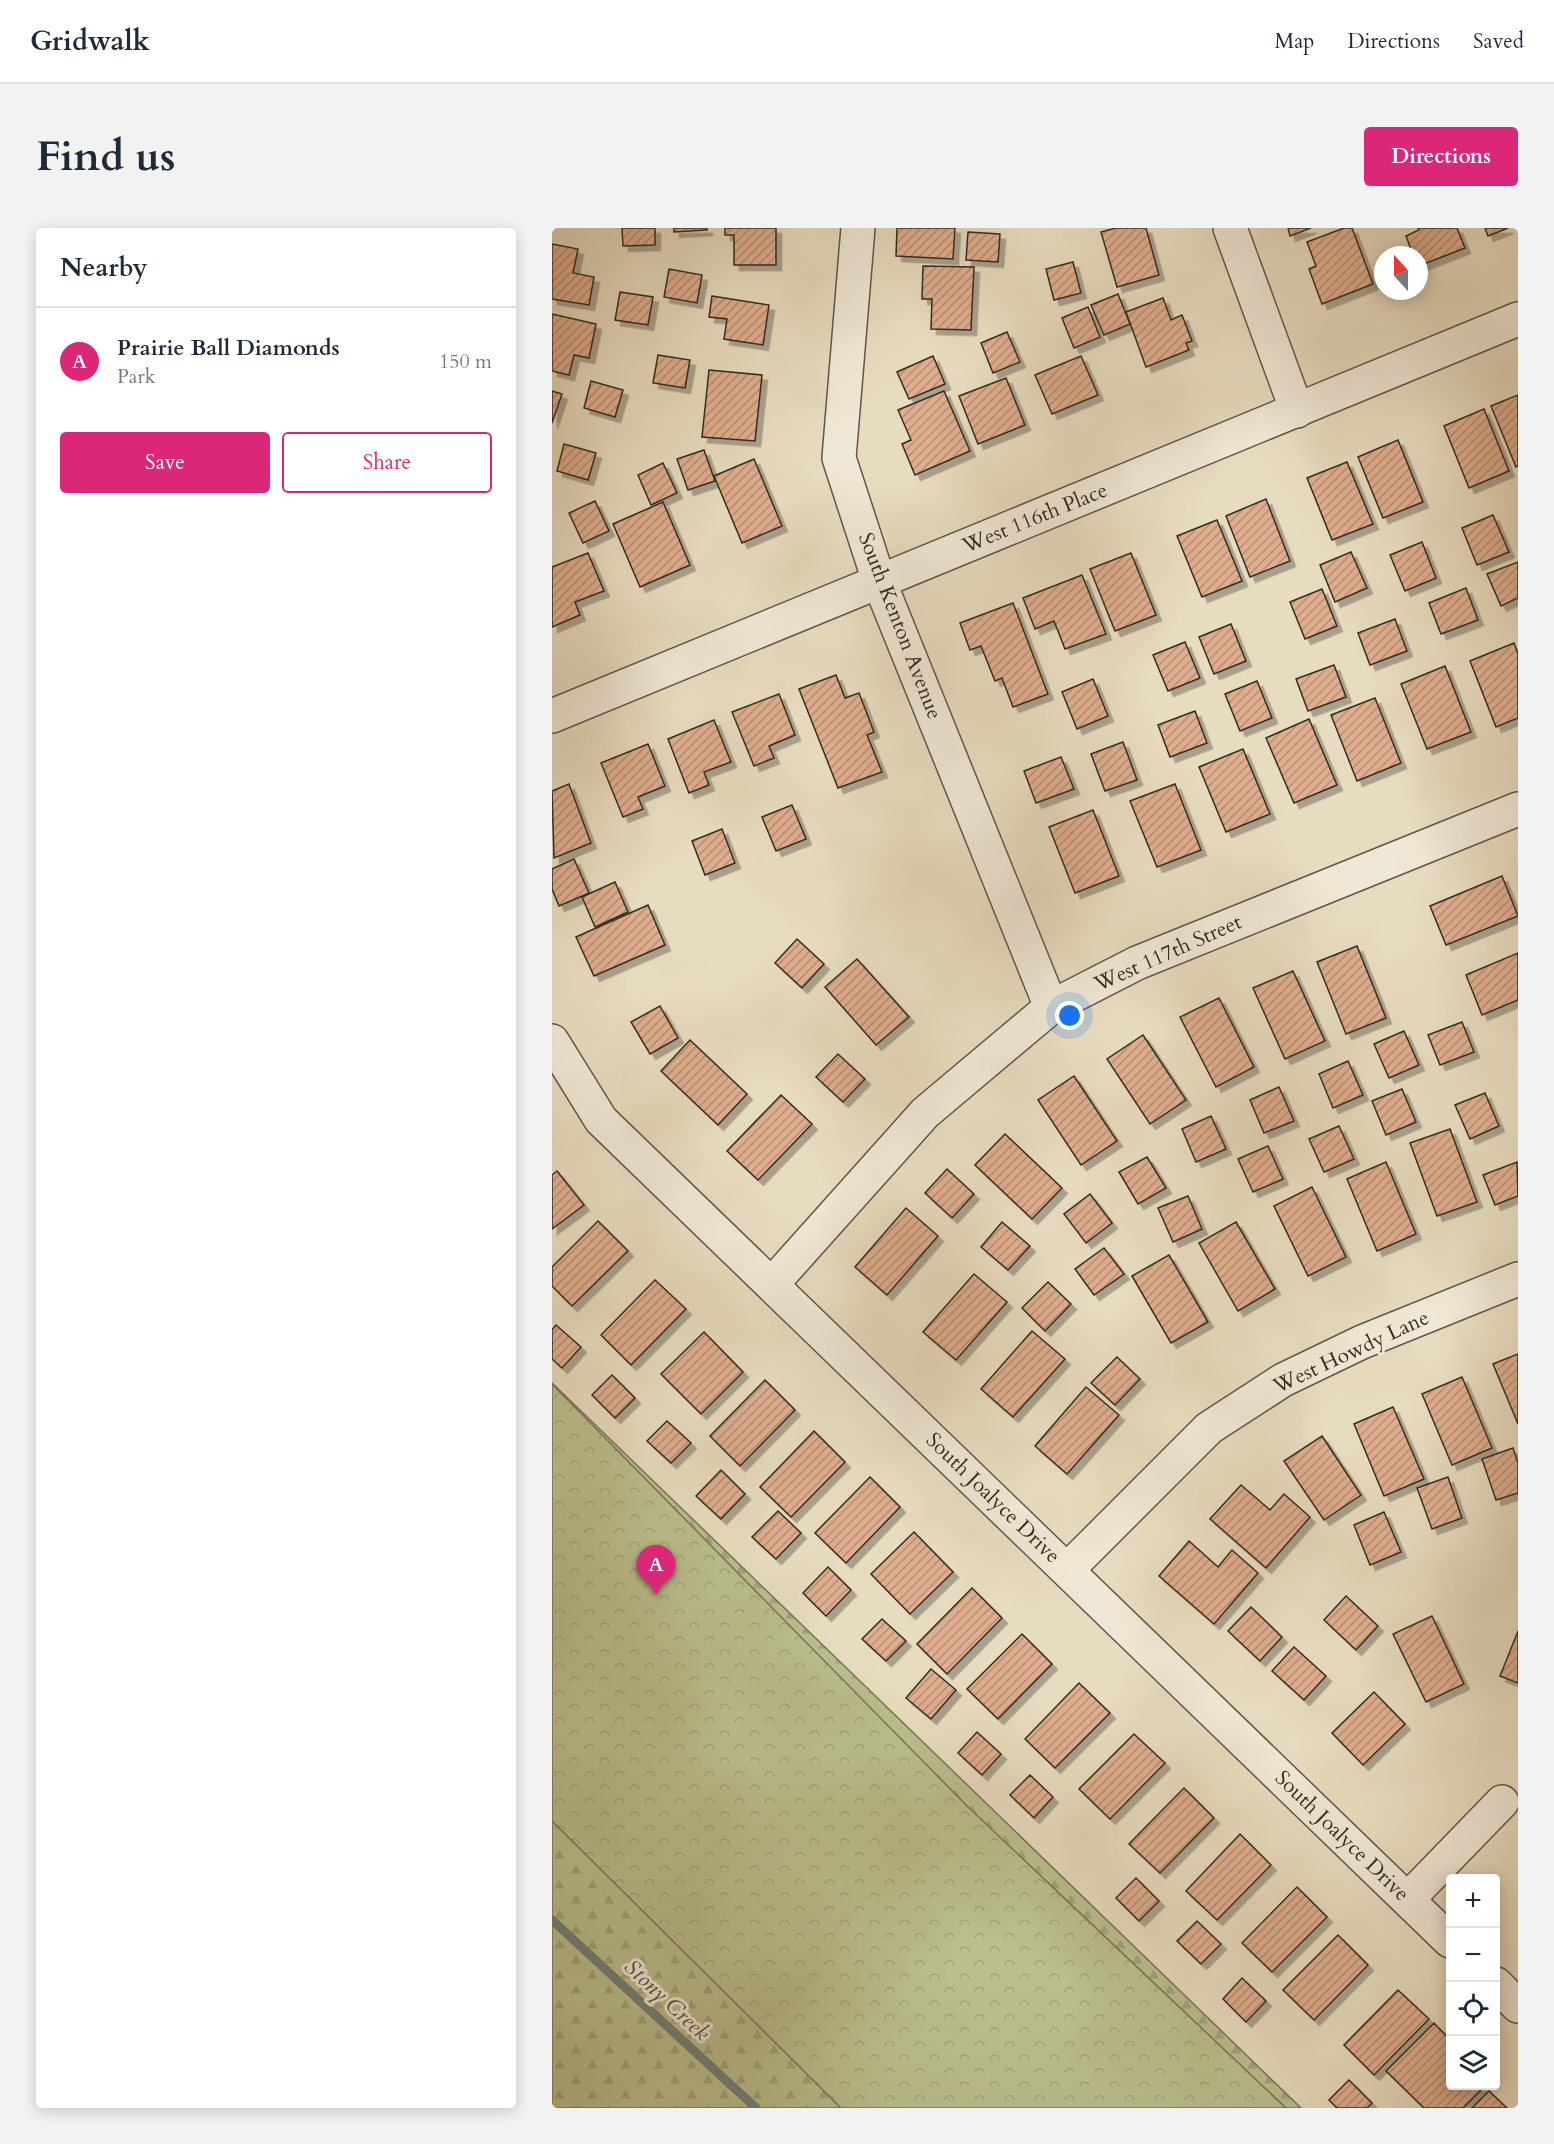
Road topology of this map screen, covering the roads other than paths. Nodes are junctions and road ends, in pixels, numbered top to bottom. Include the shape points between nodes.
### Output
1 (858, 228) edge
2 (1230, 228) edge
3 (1518, 319) edge
4 (1297, 411) junction
5 (879, 581) junction
6 (552, 716) edge
7 (1518, 809) edge
8 (1051, 1007) junction
9 (552, 1041) edge
10 (1518, 1279) edge
11 (772, 1284) junction
12 (1067, 1570) junction
13 (1502, 1802) dead end
14 (1408, 1899) junction
15 (1446, 1937) edge
16 (1500, 1988) edge
17 (1518, 2006) edge

1 - 5 street, South Kenton Avenue via 839,458
2 - 4 street
3 - 4 street, West 116th Place
4 - 5 street, West 116th Place
5 - 6 street, West 116th Place
5 - 8 street, South Kenton Avenue
7 - 8 street, West 117th Street via 1137,963
8 - 11 street, West 117th Street via 925,1113
9 - 11 street, South Joalyce Drive via 601,1120
10 - 12 street, West Howdy Lane via 1362,1342 1284,1380 1209,1428
11 - 12 street, South Joalyce Drive
12 - 14 street, South Joalyce Drive
13 - 14 street
14 - 15 street, South Joalyce Drive
16 - 17 street

